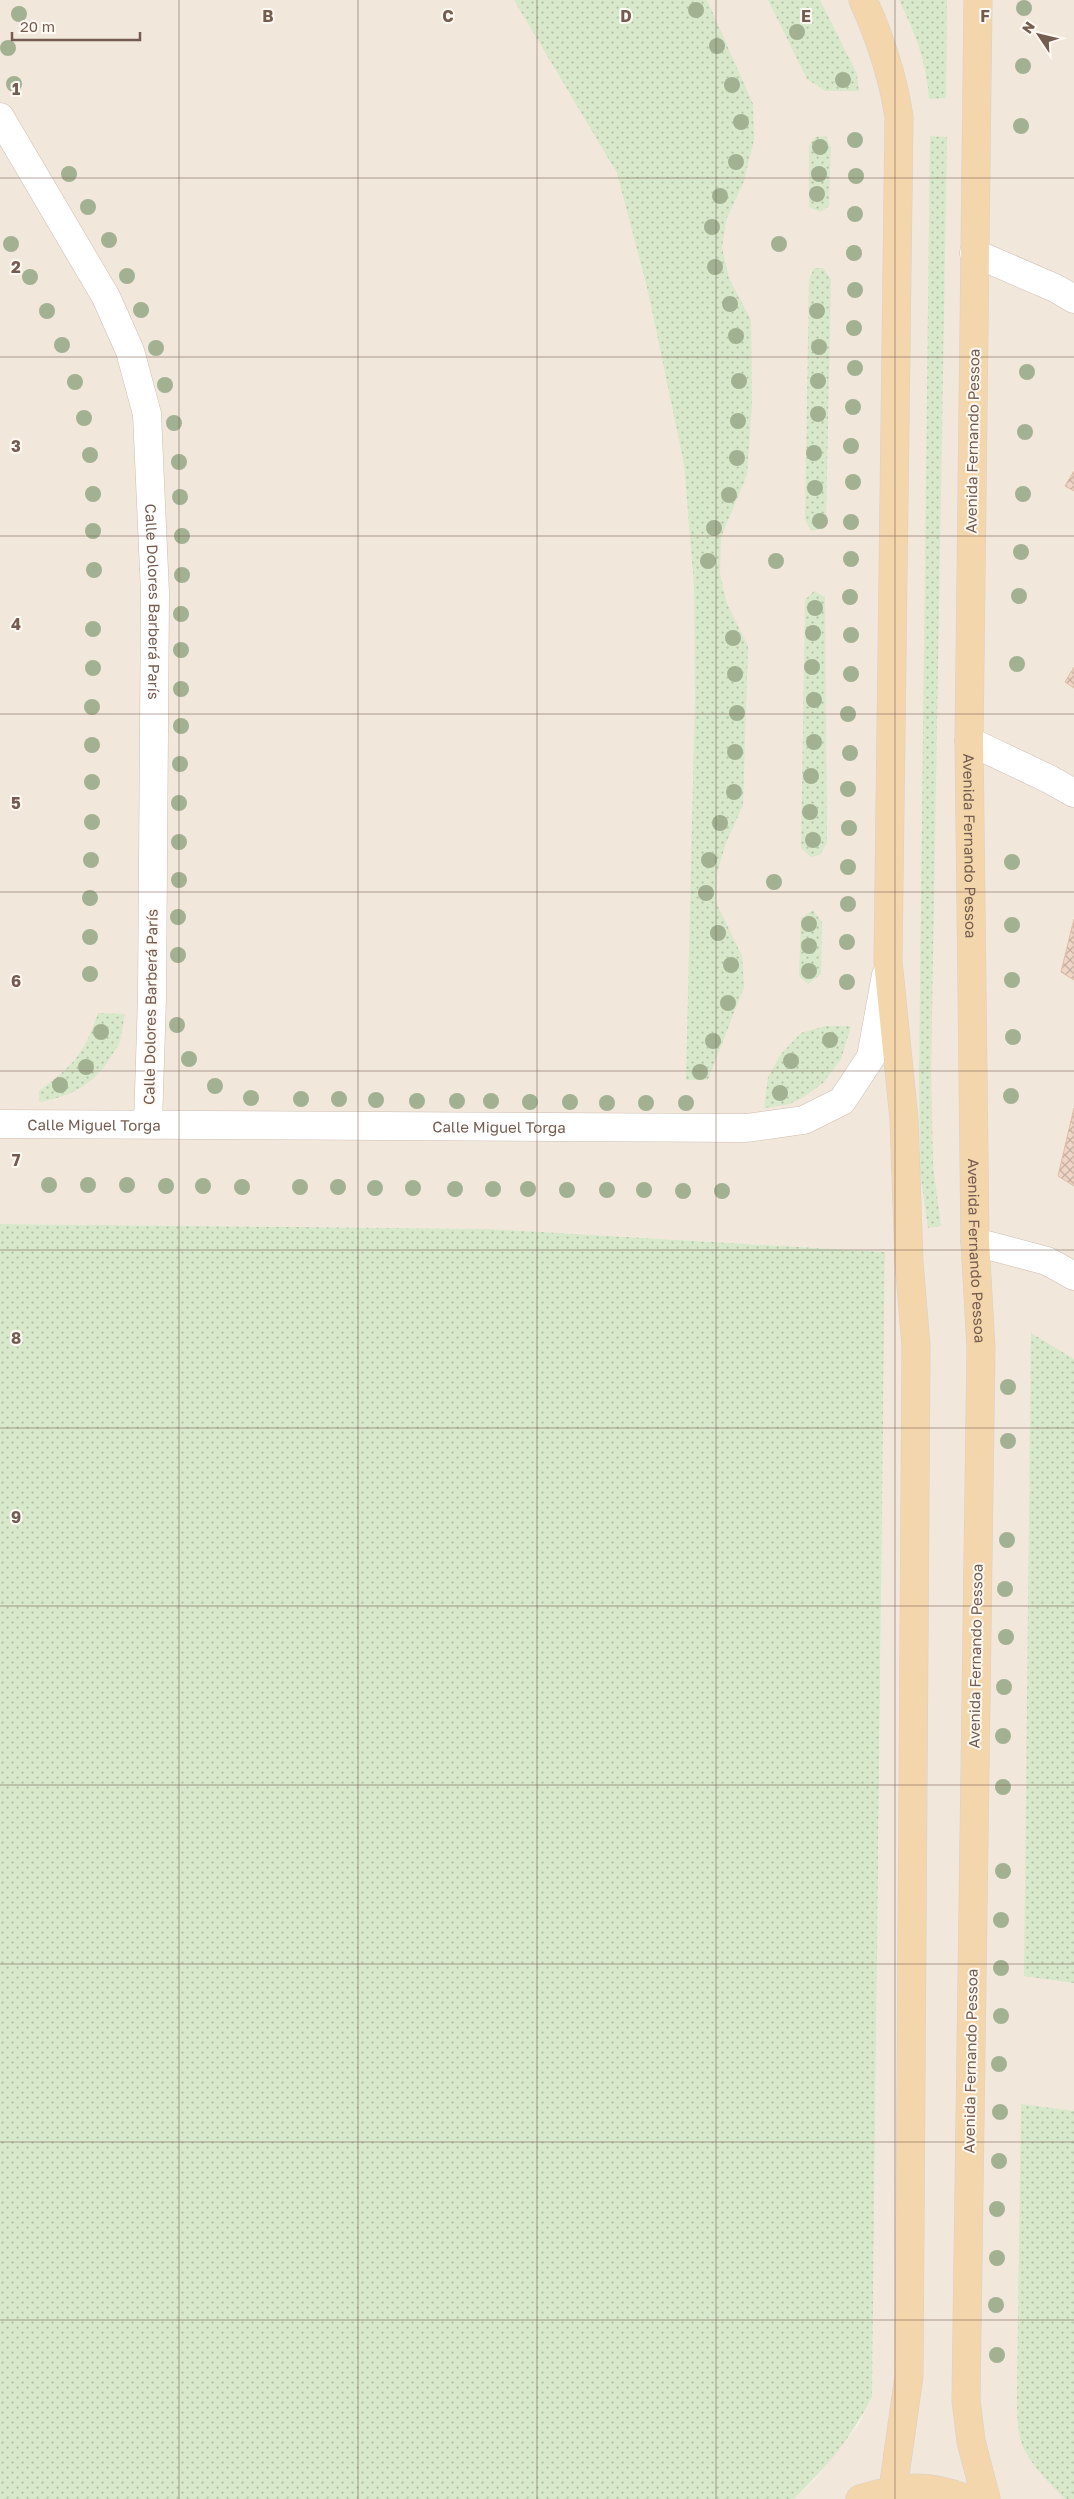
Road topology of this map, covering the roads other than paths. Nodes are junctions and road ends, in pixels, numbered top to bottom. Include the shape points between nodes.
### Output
1 (863, 0) edge
2 (978, 0) edge
3 (0, 117) edge
4 (974, 253) junction
5 (1074, 299) edge
6 (969, 741) junction
7 (1074, 793) edge
8 (888, 962) junction
9 (148, 1123) junction
10 (0, 1124) edge
11 (975, 1242) junction
12 (1074, 1276) edge
13 (893, 2489) junction
14 (860, 2499) edge
15 (967, 2499) edge
16 (986, 2499) edge

1 - 8 main road via 880,38 896,93 899,116
2 - 4 main road, Avenida Fernando Pessoa
3 - 9 street, Calle Dolores Barberá París via 106,297 130,351 146,414 155,593
4 - 5 street
4 - 6 main road, Avenida Fernando Pessoa
6 - 7 street
6 - 11 main road, Avenida Fernando Pessoa
8 - 9 street, Calle Miguel Torga via 872,1057 842,1101 804,1120 746,1128
8 - 13 main road via 904,1119 909,1262 916,1346 909,2376
9 - 10 street, Calle Miguel Torga
11 - 12 street via 1047,1261
11 - 16 main road, Avenida Fernando Pessoa via 981,1348 966,2400 971,2441
13 - 14 main road
13 - 15 main road via 942,2489

